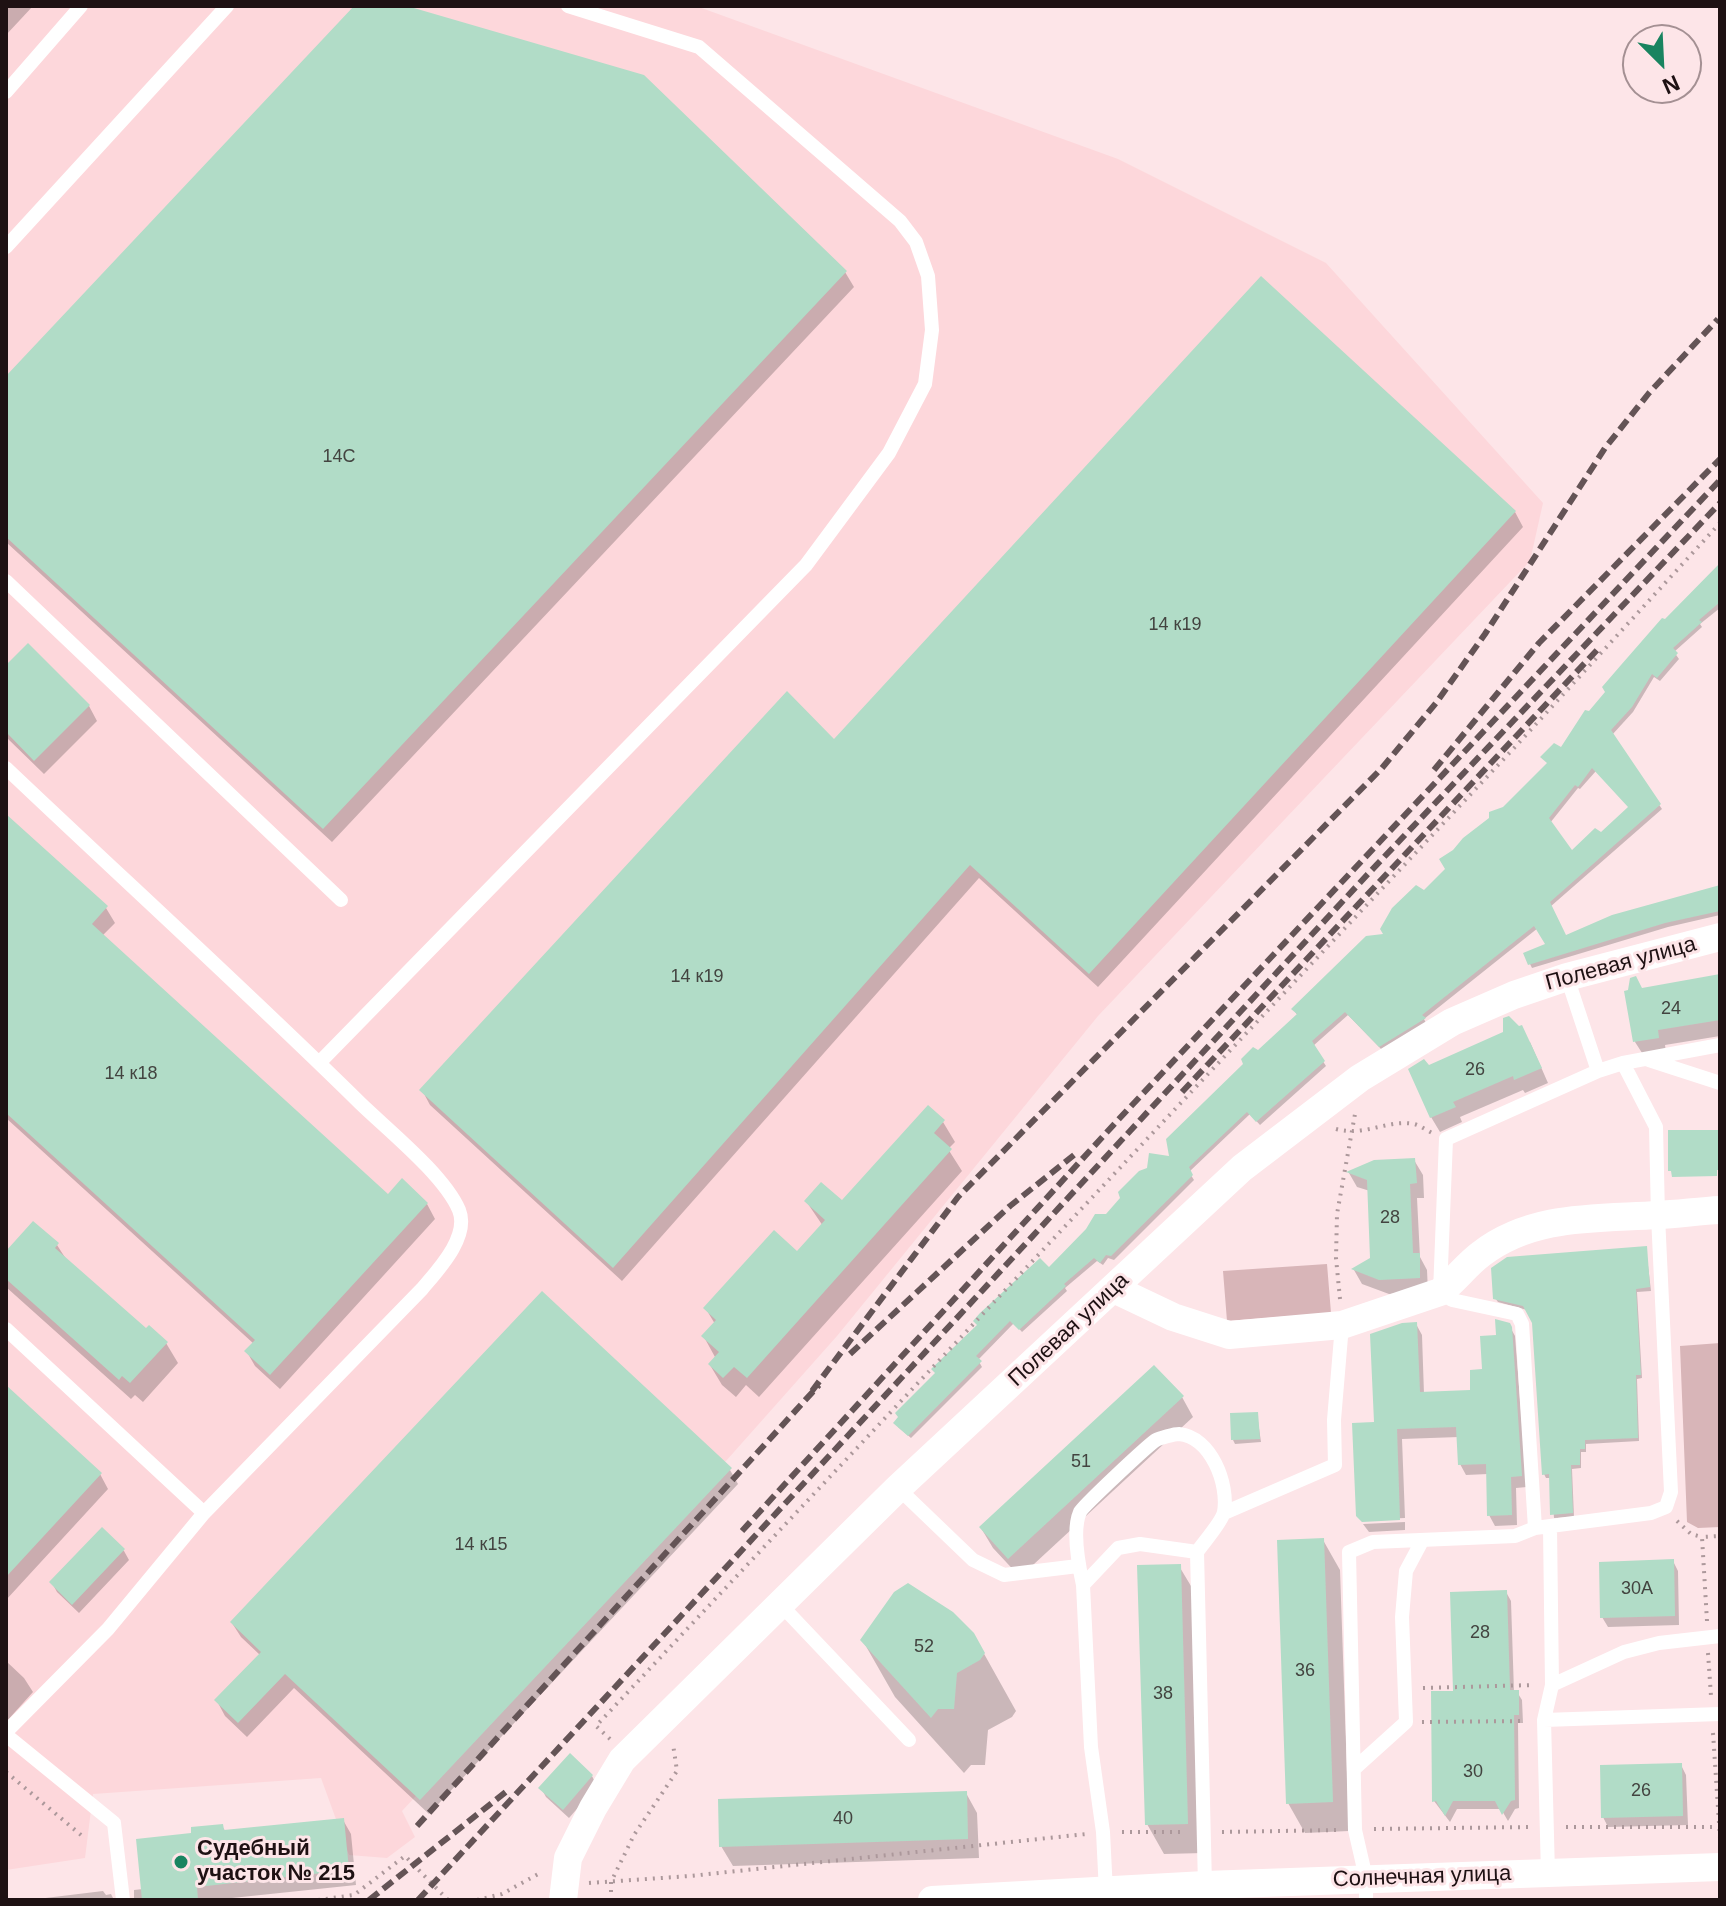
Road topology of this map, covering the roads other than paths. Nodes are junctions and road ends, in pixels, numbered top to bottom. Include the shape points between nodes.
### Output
1 (81, 6) edge
2 (227, 6) edge
3 (568, 6) edge
4 (6, 92) edge
5 (6, 247) edge
6 (6, 581) edge
7 (6, 768) edge
8 (341, 900) dead end
9 (1720, 937) edge
10 (1567, 977) junction
11 (1720, 1045) edge
12 (1644, 1059) junction
13 (319, 1063) junction
14 (1623, 1063) junction
15 (1598, 1071) junction
16 (1720, 1083) edge
17 (1720, 1210) edge
18 (1658, 1216) junction
19 (1114, 1289) junction
20 (1440, 1292) junction
21 (1342, 1325) junction
22 (6, 1329) edge
23 (898, 1488) junction
24 (204, 1513) junction
25 (1224, 1513) junction
26 (1543, 1528) junction
27 (1422, 1541) junction
28 (1197, 1552) junction
29 (1078, 1566) junction
30 (1083, 1585) junction
31 (780, 1604) junction
32 (1714, 1637) edge
33 (1552, 1685) junction
34 (1716, 1714) edge
35 (1544, 1720) junction
36 (6, 1733) edge
37 (909, 1740) dead end
38 (1354, 1769) junction
39 (1720, 1867) edge
40 (1548, 1874) junction
41 (558, 1885) edge
42 (1205, 1885) junction
43 (1366, 1889) edge
44 (1106, 1892) junction
45 (1137, 1895) edge
46 (123, 1900) edge
47 (932, 1900) edge

1 - 4 lane
2 - 5 lane
3 - 13 lane via 699,47 900,221 916,242 928,276 932,330 925,384 889,453 806,565
6 - 8 lane
7 - 13 lane
9 - 10 street, Полевая улица
10 - 15 lane
10 - 19 street, Полевая улица via 1452,1022 1360,1078 1242,1168
11 - 12 lane
12 - 14 lane
12 - 16 lane
13 - 24 lane via 445,1186 461,1214 458,1238 422,1289
14 - 15 lane
14 - 18 lane via 1656,1127
15 - 20 lane via 1446,1139
17 - 18 street
18 - 20 street via 1546,1223 1480,1254
18 - 26 lane via 1671,1492 1666,1507
19 - 21 street via 1173,1317 1229,1335
19 - 23 street, Полевая улица
20 - 21 street
20 - 26 lane via 1452,1300 1517,1314 1522,1324
21 - 25 lane via 1335,1465
22 - 24 lane
23 - 29 lane via 973,1560 1004,1575
23 - 31 street, Полевая улица
24 - 36 lane via 108,1629
25 - 28 lane
25 - 29 lane via 1222,1480 1201,1443 1179,1434 1156,1440 1080,1511
26 - 27 lane via 1515,1536
26 - 33 lane
27 - 38 lane via 1406,1571 1406,1722
27 - 38 lane via 1373,1542 1349,1552
28 - 30 lane via 1140,1544 1118,1548
28 - 42 lane
29 - 30 lane
30 - 44 lane via 1091,1747
31 - 37 lane
31 - 41 street, Полевая улица via 622,1760
32 - 33 lane via 1624,1652
33 - 35 lane
34 - 35 lane
35 - 40 lane
36 - 46 lane via 114,1823
38 - 43 lane via 1355,1830
39 - 40 street, Солнечная улица
40 - 43 street, Солнечная улица
42 - 43 street, Солнечная улица
42 - 45 street, Солнечная улица
44 - 45 street, Солнечная улица
44 - 47 street, Солнечная улица

